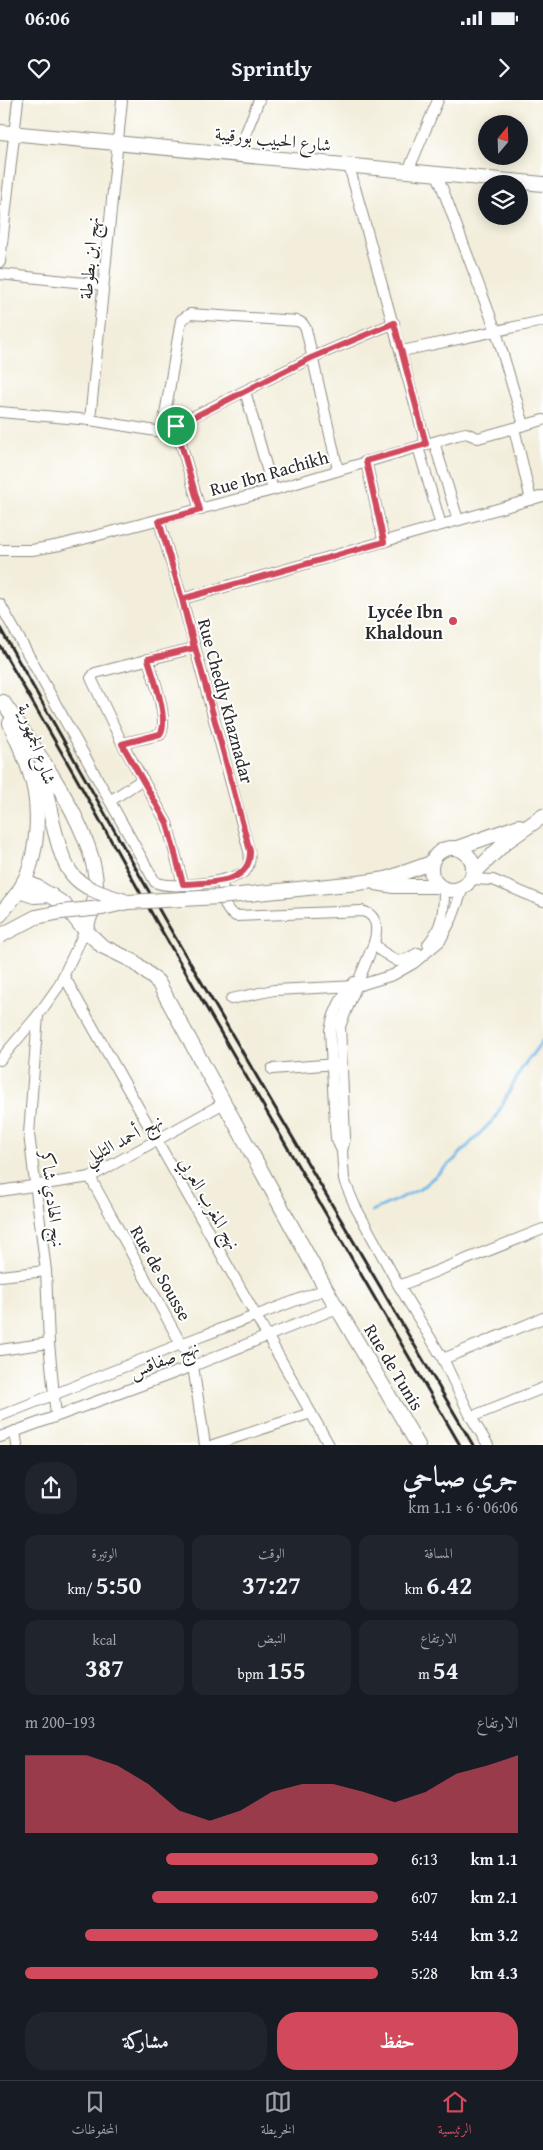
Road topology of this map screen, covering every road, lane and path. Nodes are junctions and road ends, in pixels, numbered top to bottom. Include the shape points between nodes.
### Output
1 (18, 100) edge
2 (122, 100) edge
3 (259, 100) edge
4 (438, 100) edge
5 (0, 132) edge
6 (14, 134) junction
7 (116, 142) junction
8 (237, 155) junction
9 (350, 166) junction
10 (408, 171) junction
11 (437, 174) junction
12 (543, 184) edge
13 (0, 262) edge
14 (0, 274) edge
15 (103, 285) junction
16 (543, 321) edge
17 (394, 323) junction
18 (496, 331) junction
19 (402, 351) junction
20 (311, 358) junction
21 (245, 391) junction
22 (0, 412) edge
23 (90, 420) junction
24 (543, 420) edge
25 (524, 425) junction
26 (176, 426) junction
27 (514, 428) junction
28 (162, 432) junction
29 (426, 444) junction
30 (366, 461) junction
31 (338, 470) junction
32 (273, 490) junction
33 (543, 496) edge
34 (531, 500) junction
35 (200, 510) junction
36 (458, 520) junction
37 (159, 521) junction
38 (441, 525) junction
39 (384, 542) junction
40 (0, 550) edge
41 (182, 599) junction
42 (0, 604) edge
43 (194, 648) junction
44 (148, 659) junction
45 (2, 700) edge
46 (122, 744) junction
47 (38, 753) junction
48 (143, 779) junction
49 (110, 801) junction
50 (539, 818) edge
51 (457, 848) junction
52 (430, 863) junction
53 (222, 880) junction
54 (469, 880) junction
55 (366, 883) junction
56 (183, 884) junction
57 (21, 886) junction
58 (441, 887) junction
59 (543, 901) edge
60 (128, 902) junction
61 (0, 915) edge
62 (86, 931) junction
63 (0, 936) edge
64 (374, 943) junction
65 (64, 976) junction
66 (356, 983) junction
67 (230, 999) dead end
68 (38, 1015) junction
69 (0, 1060) edge
70 (336, 1064) junction
71 (272, 1070) dead end
72 (224, 1103) junction
73 (156, 1141) junction
74 (90, 1177) junction
75 (37, 1186) junction
76 (0, 1191) edge
77 (543, 1229) edge
78 (46, 1270) junction
79 (0, 1276) edge
80 (399, 1286) junction
81 (326, 1289) junction
82 (337, 1308) junction
83 (256, 1316) junction
84 (543, 1318) edge
85 (268, 1336) junction
86 (49, 1343) junction
87 (181, 1344) junction
88 (0, 1350) edge
89 (443, 1359) junction
90 (193, 1366) junction
91 (543, 1388) edge
92 (54, 1396) junction
93 (311, 1413) junction
94 (0, 1416) edge
95 (56, 1416) junction
96 (472, 1417) junction
97 (16, 1431) junction
98 (0, 1437) edge
99 (17, 1445) edge
100 (205, 1445) edge
101 (214, 1445) edge
102 (328, 1445) edge
103 (418, 1445) edge
104 (488, 1445) edge

1 - 6 street
2 - 7 street, نهج ابن بطوطة
3 - 8 street
4 - 10 street
5 - 6 main road, شارع الحبيب بورقيبة
6 - 7 main road, شارع الحبيب بورقيبة
6 - 13 street
7 - 8 main road, شارع الحبيب بورقيبة
7 - 15 street, نهج ابن بطوطة
8 - 9 main road, شارع الحبيب بورقيبة
9 - 10 main road, شارع الحبيب بورقيبة
9 - 17 street
10 - 11 main road, شارع الحبيب بورقيبة
11 - 12 main road, شارع الحبيب بورقيبة
11 - 18 street
14 - 15 street
15 - 23 street, نهج ابن بطوطة
16 - 18 street
17 - 19 street
17 - 20 street
18 - 19 street
18 - 25 street
19 - 29 street
20 - 21 street
20 - 28 street via 306,328 298,321 184,316
20 - 31 street
21 - 26 street
21 - 32 street
22 - 23 street
23 - 28 street
24 - 25 street, Rue Ibn Rachikh
25 - 27 street, Rue Ibn Rachikh
26 - 28 street
26 - 35 street
27 - 29 street, Rue Ibn Rachikh via 475,438 462,433
27 - 34 street
29 - 30 street, Rue Ibn Rachikh
29 - 36 street
29 - 38 street
30 - 31 street, Rue Ibn Rachikh
30 - 39 street
31 - 32 street, Rue Ibn Rachikh
32 - 35 street, Rue Ibn Rachikh
33 - 34 street
34 - 36 street
35 - 37 street, Rue Ibn Rachikh
36 - 38 street
37 - 40 street, Rue Ibn Rachikh via 60,545 32,550
37 - 41 street, Rue Chedly Khaznadar
38 - 39 street
39 - 41 street
41 - 43 street, Rue Chedly Khaznadar
42 - 49 street
43 - 44 street
43 - 53 street, Rue Chedly Khaznadar via 250,851 247,869 237,877
44 - 46 street via 164,720 163,731
44 - 46 street via 95,673 91,678
45 - 47 main road
45 - 57 main road, شارع الجمهورية via 30,770 36,807 35,842
46 - 48 street
47 - 60 main road, bridge via 62,858 74,879 93,891
47 - 62 main road via 79,826 93,860 96,887
48 - 49 street
48 - 56 street via 167,823
49 - 56 street via 155,882 164,886
50 - 51 main road
50 - 54 main road via 506,842
51 - 52 main road via 441,850
51 - 54 main road via 465,852 473,866
52 - 55 main road
52 - 58 main road via 433,880
53 - 56 street
53 - 64 street via 226,906 232,915 368,912 375,920 377,932
54 - 58 main road via 455,890
54 - 59 street via 493,880
54 - 66 street via 435,946 393,975
55 - 58 main road
55 - 60 main road, bridge
57 - 61 main road, شارع الجمهورية
57 - 62 main road, Rue de Tunis via 37,886 51,895 64,904
58 - 64 street via 444,910 441,924 423,950 398,961
60 - 63 main road, bridge via 36,917
62 - 65 street
62 - 72 main road, Rue de Tunis via 102,946 133,961 158,982
64 - 66 street
65 - 68 street
65 - 73 street, نهج المغرب العربي
66 - 67 street via 274,990
66 - 70 street via 332,1019 329,1044
68 - 69 street
68 - 75 street, نهج الهادي شاكر via 28,1124
70 - 71 street
70 - 80 street via 336,1138 342,1151 346,1187
72 - 73 street, نهج أحمد التليلي
72 - 81 main road, Rue de Tunis
73 - 74 street, نهج أحمد التليلي
73 - 83 street, نهج المغرب العربي
74 - 75 street, نهج أحمد التليلي
74 - 87 street, Rue de Sousse
75 - 76 street, نهج أحمد التليلي
75 - 78 street, نهج الهادي شاكر
77 - 80 street
78 - 79 street
78 - 86 street, نهج الهادي شاكر
80 - 89 street
81 - 82 main road, Rue de Tunis
81 - 83 street, نهج صفاقس
82 - 85 street, نهج صفاقس
82 - 103 main road, Rue de Tunis
83 - 85 street, نهج المغرب العربي
83 - 87 street, نهج صفاقس
84 - 89 street
85 - 90 street, نهج صفاقس
85 - 93 street, نهج المغرب العربي
86 - 88 street
86 - 92 street, نهج الهادي شاكر
87 - 90 street, Rue de Sousse
87 - 92 street, نهج صفاقس
89 - 96 street
90 - 95 street, نهج صفاقس
90 - 100 street, Rue de Sousse
91 - 96 street
92 - 94 street, نهج صفاقس
92 - 95 street, نهج الهادي شاكر
93 - 101 street
93 - 102 street, نهج المغرب العربي
95 - 97 street, نهج صفاقس
96 - 104 street
97 - 98 street, نهج صفاقس
97 - 99 street

